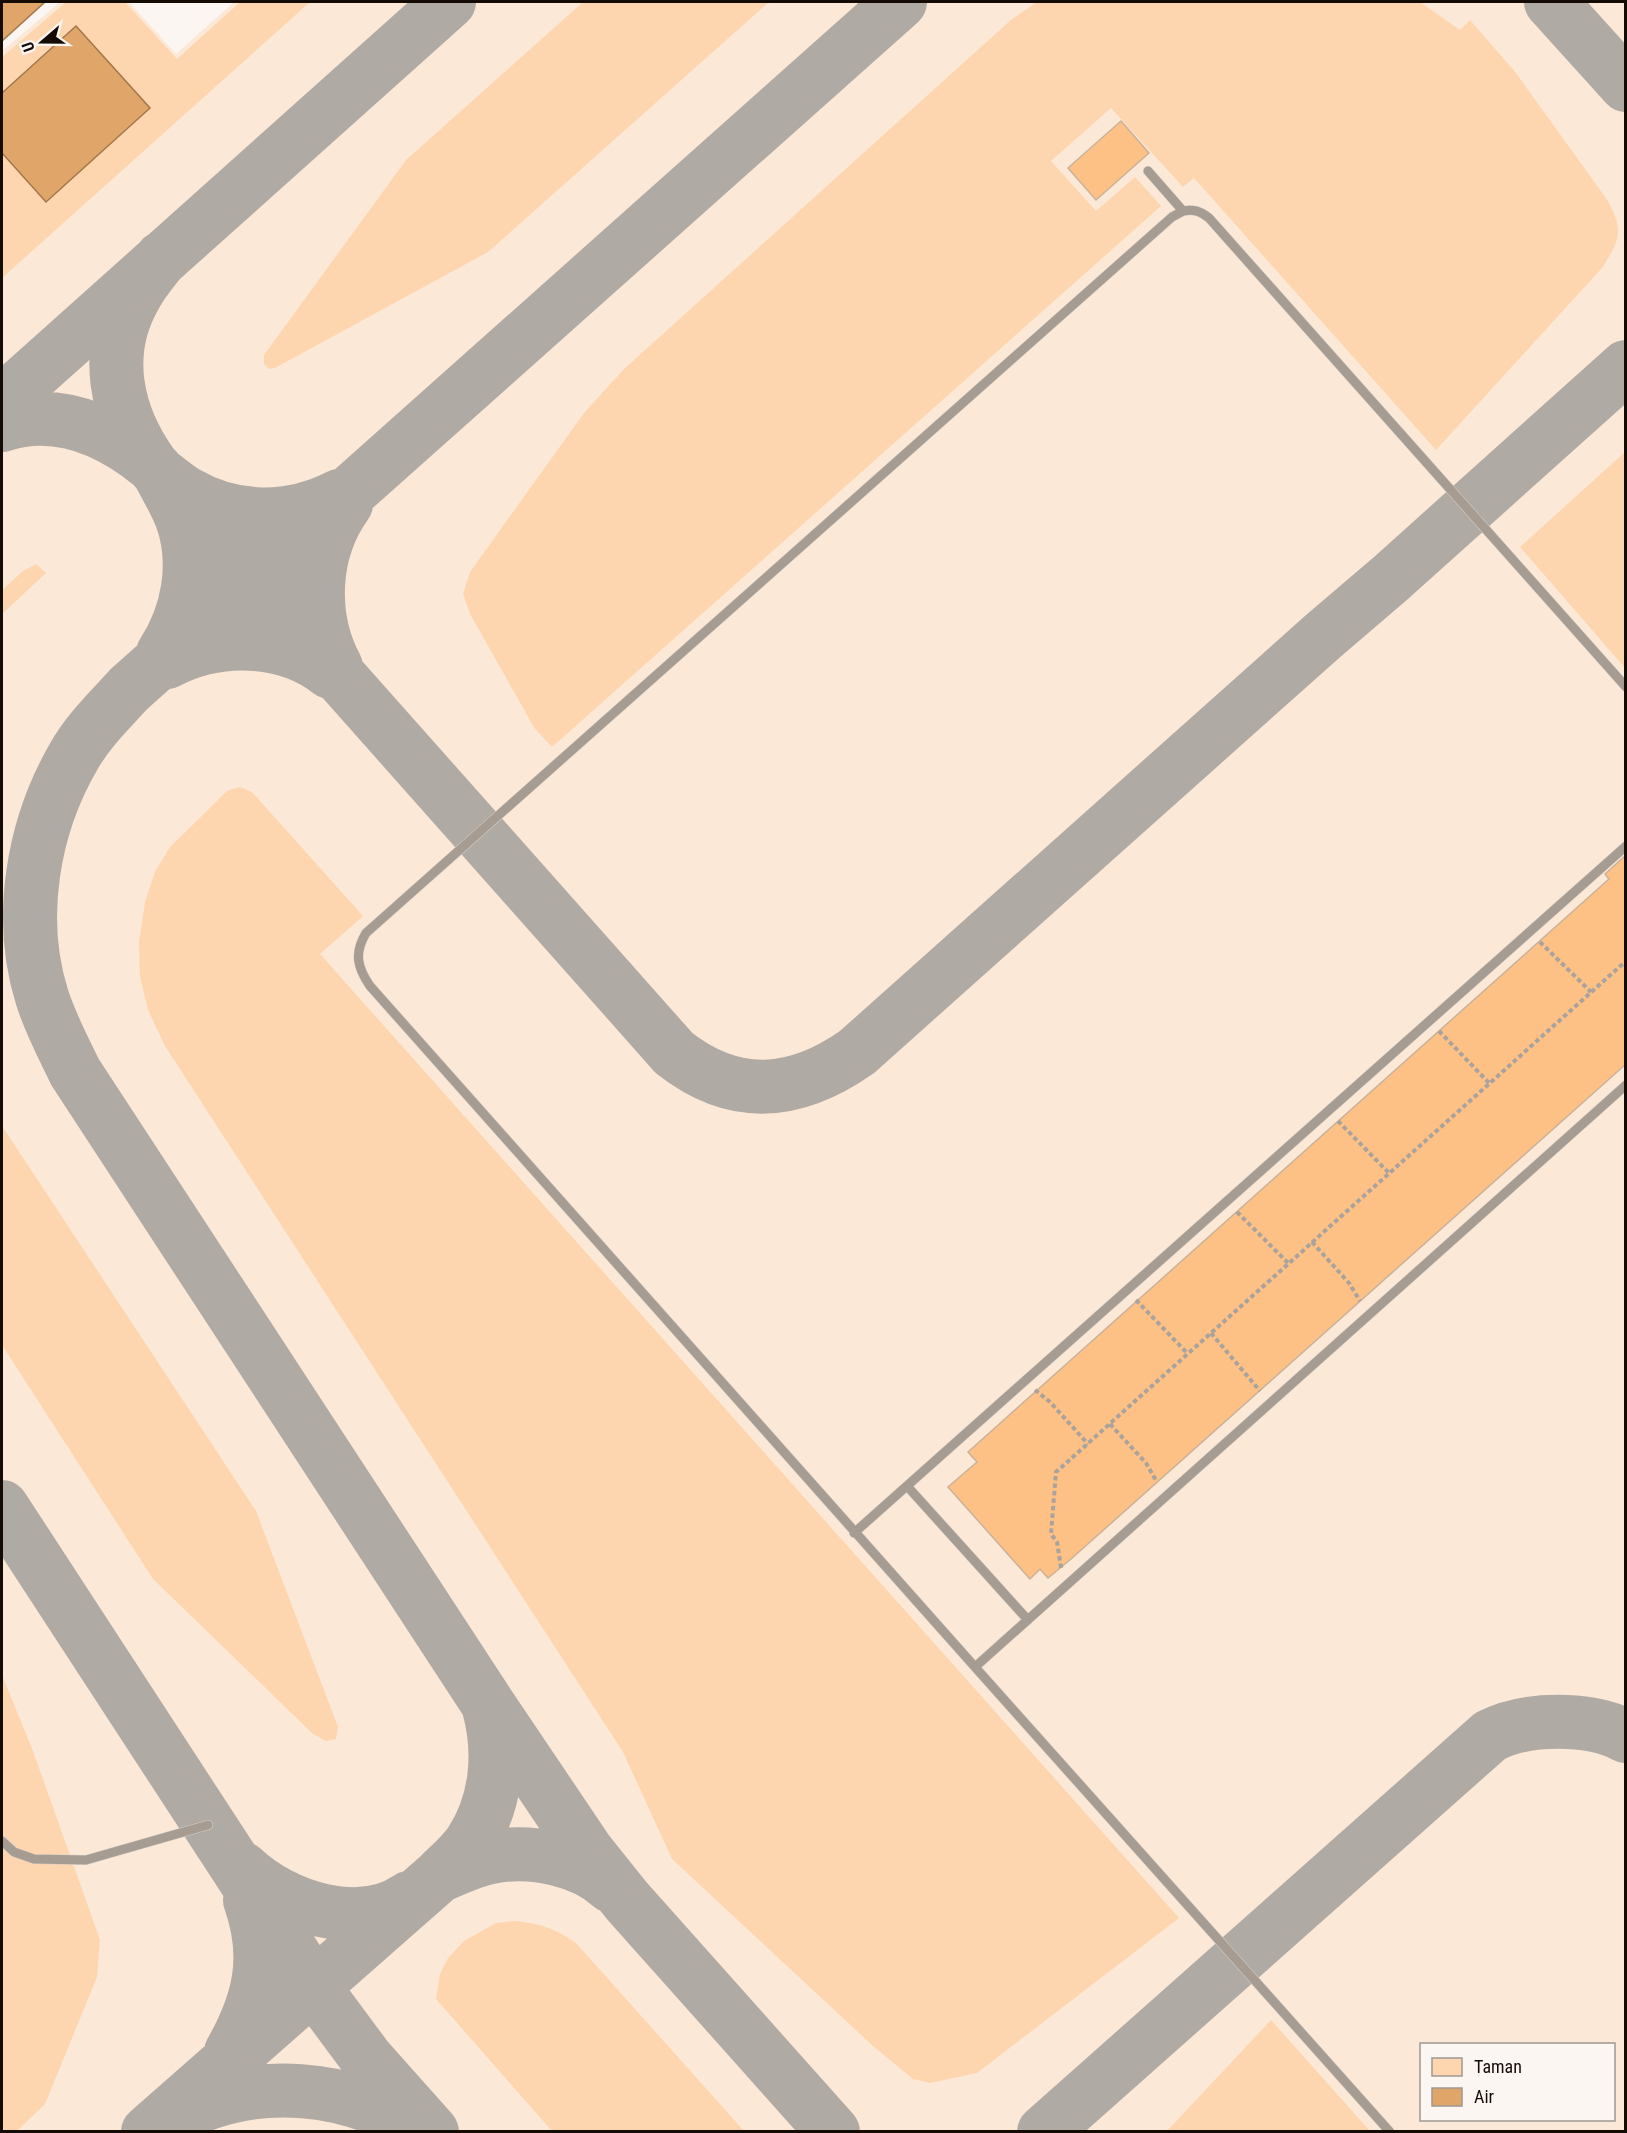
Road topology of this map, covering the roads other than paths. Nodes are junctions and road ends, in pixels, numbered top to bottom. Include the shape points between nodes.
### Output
1 (1149, 171) dead end
2 (1183, 211) junction
3 (1626, 687) edge
4 (1626, 846) edge
5 (1626, 1085) edge
6 (907, 1486) junction
7 (854, 1533) junction
8 (1028, 1620) junction
9 (975, 1667) junction
10 (208, 1825) dead end
11 (2, 1841) edge
12 (1390, 2132) edge

1 - 2 lane
2 - 3 lane via 1191,209 1209,218
2 - 7 lane via 366,933 360,944 361,973 370,986
4 - 6 lane
5 - 8 lane
6 - 7 lane
6 - 8 lane
7 - 9 lane
8 - 9 lane
9 - 12 lane
10 - 11 lane via 86,1860 34,1859

